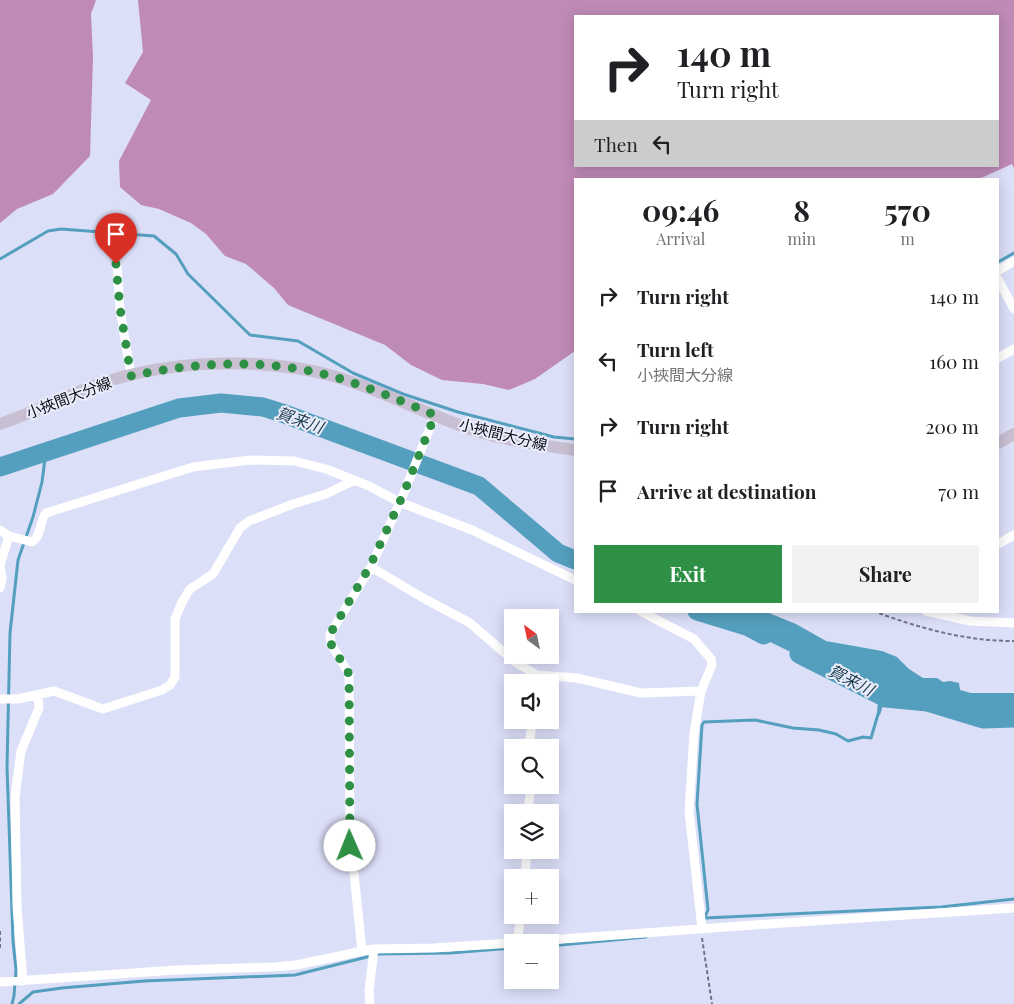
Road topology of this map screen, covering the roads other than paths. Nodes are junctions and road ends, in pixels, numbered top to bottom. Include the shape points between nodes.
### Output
1 (1014, 261) edge
2 (116, 264) dead end
3 (999, 270) edge
4 (999, 280) edge
5 (1014, 310) edge
6 (1014, 349) edge
7 (999, 357) edge
8 (131, 376) junction
9 (435, 415) junction
10 (0, 424) edge
11 (1014, 434) edge
12 (999, 442) edge
13 (574, 450) edge
14 (355, 480) junction
15 (401, 499) junction
16 (0, 530) edge
17 (1014, 535) edge
18 (9, 536) junction
19 (999, 543) edge
20 (370, 566) junction
21 (574, 580) edge
22 (0, 588) edge
23 (644, 613) edge
24 (935, 613) edge
25 (1014, 623) edge
26 (531, 674) edge
27 (559, 678) edge
28 (701, 691) junction
29 (38, 695) junction
30 (0, 699) edge
31 (1014, 908) edge
32 (702, 929) junction
33 (559, 939) edge
34 (504, 944) edge
35 (374, 949) junction
36 (362, 951) junction
37 (24, 981) junction
38 (0, 982) edge
39 (370, 1004) edge

1 - 3 street
2 - 8 street
4 - 5 street
6 - 7 street
8 - 9 main road, 小挾間大分線 via 221,364 282,366 345,380
8 - 10 main road, 小挾間大分線 via 80,391
9 - 13 main road, 小挾間大分線 via 495,436
9 - 15 street
11 - 12 main road
14 - 15 street
14 - 18 street via 294,461 266,460 183,469 46,513 39,535 32,542
14 - 29 street via 326,494 249,521 240,528 213,574 190,589 182,602 175,619 176,664 175,677 170,685 103,709 54,691
15 - 20 street
15 - 21 street
16 - 18 street
17 - 19 street
18 - 22 street via 0,565
20 - 26 street via 470,623
20 - 36 street via 330,634 331,644 349,674 350,835
23 - 28 street via 689,636 711,658 712,665
24 - 25 street via 970,621
27 - 28 street via 577,678 641,693
28 - 32 street via 694,733 689,810
29 - 30 street
29 - 37 street via 39,708 22,751 15,797 17,906
31 - 32 street
32 - 33 street
34 - 35 street
35 - 36 street
35 - 39 street
36 - 37 street via 282,966
37 - 38 street

